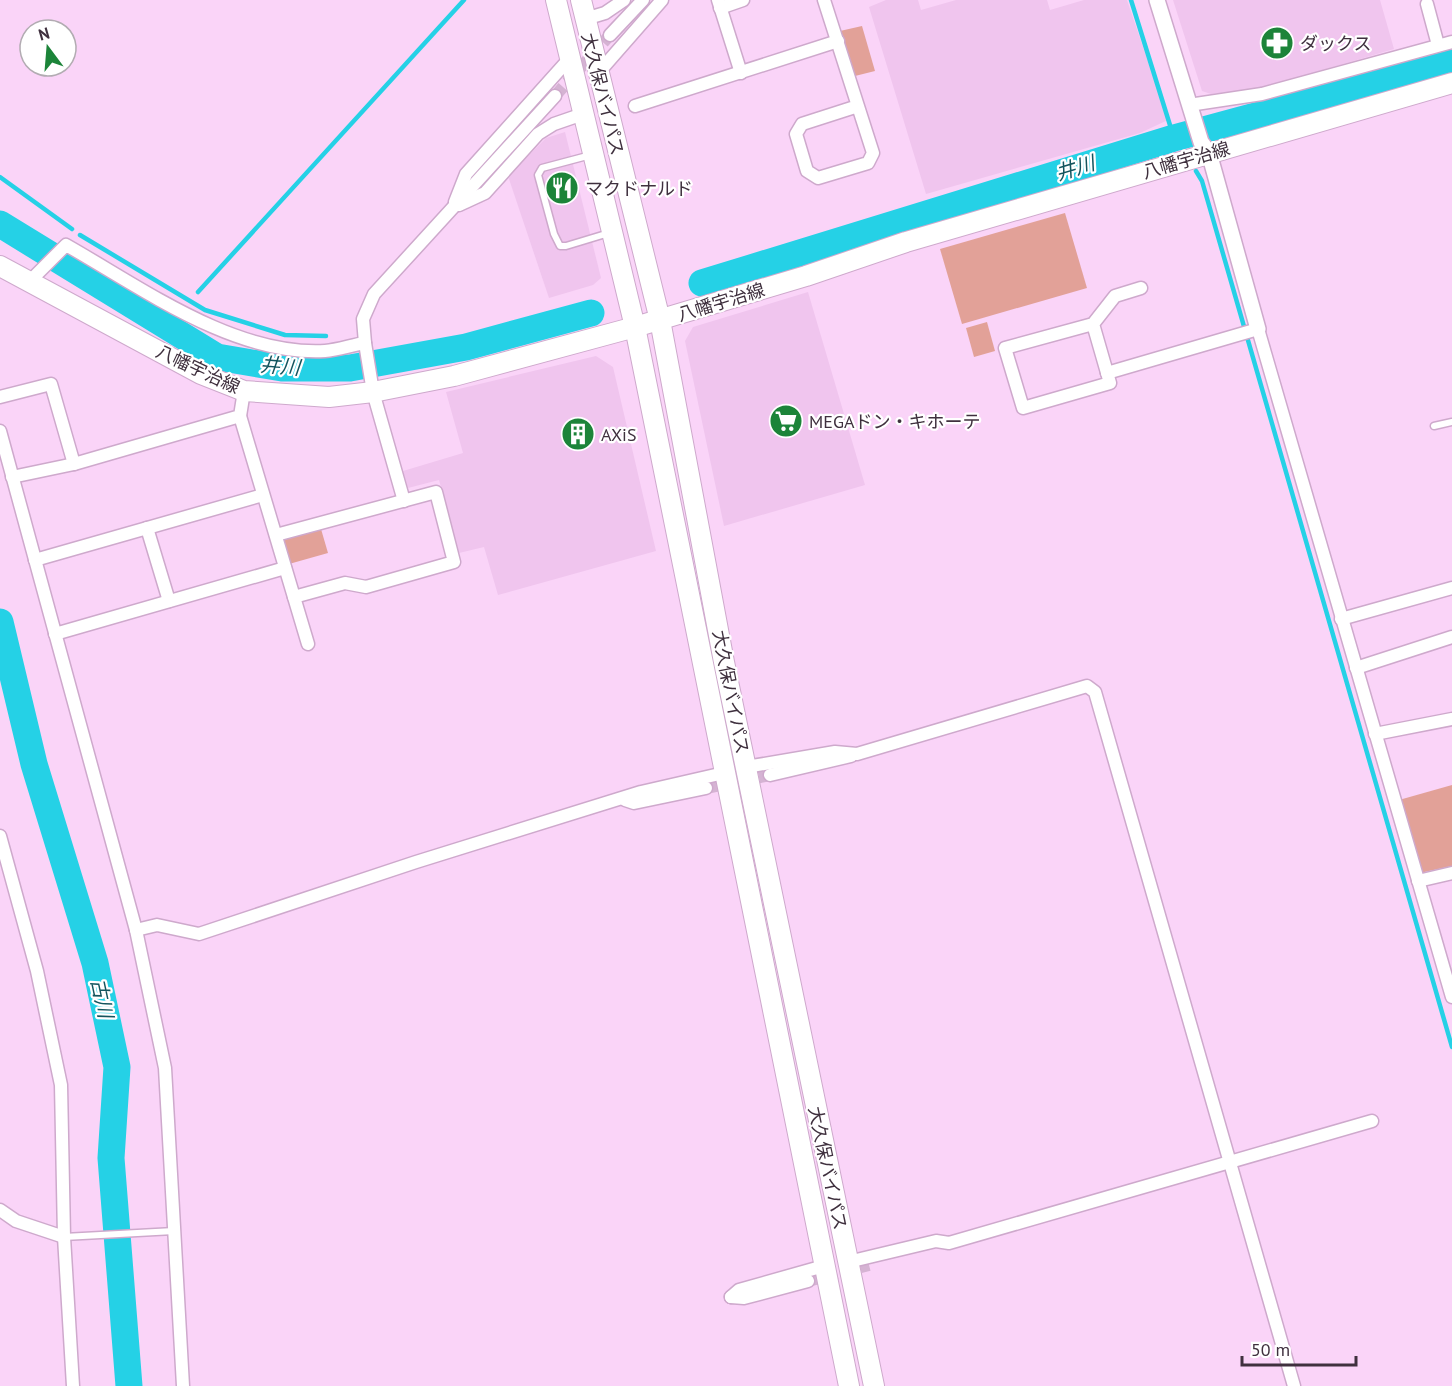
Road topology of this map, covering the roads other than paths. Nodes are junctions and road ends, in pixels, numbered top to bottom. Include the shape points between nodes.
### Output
1 (556, 0) edge
2 (624, 0) edge
3 (643, 0) edge
4 (662, 0) edge
5 (743, 0) edge
6 (824, 0) edge
7 (1157, 0) edge
8 (719, 4) edge
9 (1427, 4) dead end
10 (583, 9) edge
11 (610, 35) tunnel mouth
12 (838, 41) junction
13 (1452, 42) edge
14 (1438, 45) junction
15 (570, 58) junction
16 (599, 72) junction
17 (741, 73) junction
18 (1452, 83) edge
19 (555, 96) tunnel mouth
20 (635, 106) dead end
21 (858, 106) junction
22 (1191, 109) junction
23 (583, 114) junction
24 (1205, 148) junction
25 (593, 155) junction
26 (453, 208) junction
27 (613, 232) junction
28 (0, 266) edge
29 (35, 275) junction
30 (1141, 288) dead end
31 (660, 320) junction
32 (1093, 324) junction
33 (635, 327) junction
34 (1254, 331) junction
35 (365, 343) junction
36 (1107, 373) junction
37 (373, 386) junction
38 (244, 391) junction
39 (0, 397) edge
40 (240, 416) junction
41 (1452, 422) edge
42 (1434, 426) dead end
43 (0, 431) edge
44 (74, 464) junction
45 (12, 477) junction
46 (263, 495) junction
47 (404, 501) junction
48 (147, 528) junction
49 (276, 535) junction
50 (35, 560) junction
51 (285, 568) junction
52 (1452, 588) edge
53 (294, 597) junction
54 (169, 602) junction
55 (1341, 619) junction
56 (55, 634) junction
57 (1452, 638) edge
58 (308, 644) dead end
59 (1356, 668) junction
60 (1452, 718) edge
61 (1375, 734) junction
62 (856, 754) junction
63 (746, 767) junction
64 (724, 773) junction
65 (770, 775) tunnel mouth
66 (706, 788) tunnel mouth
67 (624, 799) junction
68 (0, 836) edge
69 (1452, 873) edge
70 (1418, 881) junction
71 (136, 930) junction
72 (1452, 949) edge
73 (1439, 952) junction
74 (1452, 997) edge
75 (1372, 1122) dead end
76 (1229, 1160) junction
77 (0, 1210) edge
78 (172, 1231) junction
79 (70, 1237) junction
80 (949, 1243) junction
81 (848, 1262) junction
82 (869, 1265) tunnel mouth
83 (824, 1266) junction
84 (808, 1281) tunnel mouth
85 (73, 1386) edge
86 (183, 1386) edge
87 (849, 1386) edge
88 (874, 1386) edge
89 (1294, 1386) edge

1 - 15 main road, 大久保バイパス
2 - 10 street via 605,13
3 - 11 street
4 - 16 street
5 - 8 street
6 - 12 street
7 - 22 street
8 - 17 street
9 - 14 street
10 - 16 main road, 大久保バイパス
12 - 17 street
12 - 21 street
13 - 14 street
14 - 22 street via 1262,94
15 - 23 main road, 大久保バイパス
15 - 26 street via 466,174
16 - 31 main road, 大久保バイパス
17 - 20 street
18 - 24 main road, 八幡宇治線
19 - 26 street
21 - 21 street via 873,153 868,162 818,178 807,171 796,134 802,124
22 - 24 street
23 - 25 main road, 大久保バイパス
23 - 26 street via 538,134 485,193
24 - 31 main road, 八幡宇治線
24 - 34 street
25 - 27 main road, 大久保バイパス
25 - 27 lane via 545,167 538,175 560,246
26 - 35 street via 374,294 363,319
27 - 33 main road, 大久保バイパス
28 - 29 main road, 八幡宇治線
29 - 35 street via 66,245 224,334 276,347 325,351
29 - 38 main road, 八幡宇治線 via 201,374
30 - 32 street via 1115,296
31 - 33 main road, 八幡宇治線
31 - 63 main road, 大久保バイパス
32 - 36 street
32 - 36 street via 1005,348 1023,408 1110,383
33 - 37 main road, 八幡宇治線 via 454,376
33 - 64 main road, 大久保バイパス
34 - 36 street
34 - 55 street
35 - 37 street
37 - 38 main road, 八幡宇治線 via 330,397
37 - 47 street
38 - 40 street
39 - 44 street via 51,384
40 - 44 street
40 - 46 street
41 - 42 lane
43 - 45 street
44 - 45 street
45 - 50 street
46 - 48 street
46 - 49 street
47 - 49 street
47 - 53 street via 436,492 454,562 366,587 345,583
48 - 50 street
48 - 54 street
49 - 51 street
50 - 56 street
51 - 53 street
51 - 54 street
52 - 55 street
53 - 58 street
54 - 56 street
55 - 59 street
56 - 71 street
57 - 59 street
59 - 61 street
60 - 61 street
61 - 70 street
62 - 63 street via 835,752
62 - 65 street
62 - 76 street via 1087,686 1095,692
63 - 81 main road, 大久保バイパス
64 - 67 street
64 - 83 main road, 大久保バイパス
66 - 67 street via 634,803
67 - 71 street via 199,934 158,925
68 - 79 street via 37,971 61,1085
69 - 70 street
70 - 73 street
71 - 78 street via 165,1068
72 - 73 street
73 - 74 street
75 - 76 street
76 - 80 street
76 - 89 street
77 - 79 street via 16,1221
78 - 79 lane
78 - 86 street
79 - 85 street
80 - 81 street via 936,1241
80 - 82 street
81 - 88 main road, 大久保バイパス
83 - 84 street via 739,1290 731,1297 744,1298
83 - 87 main road, 大久保バイパス

